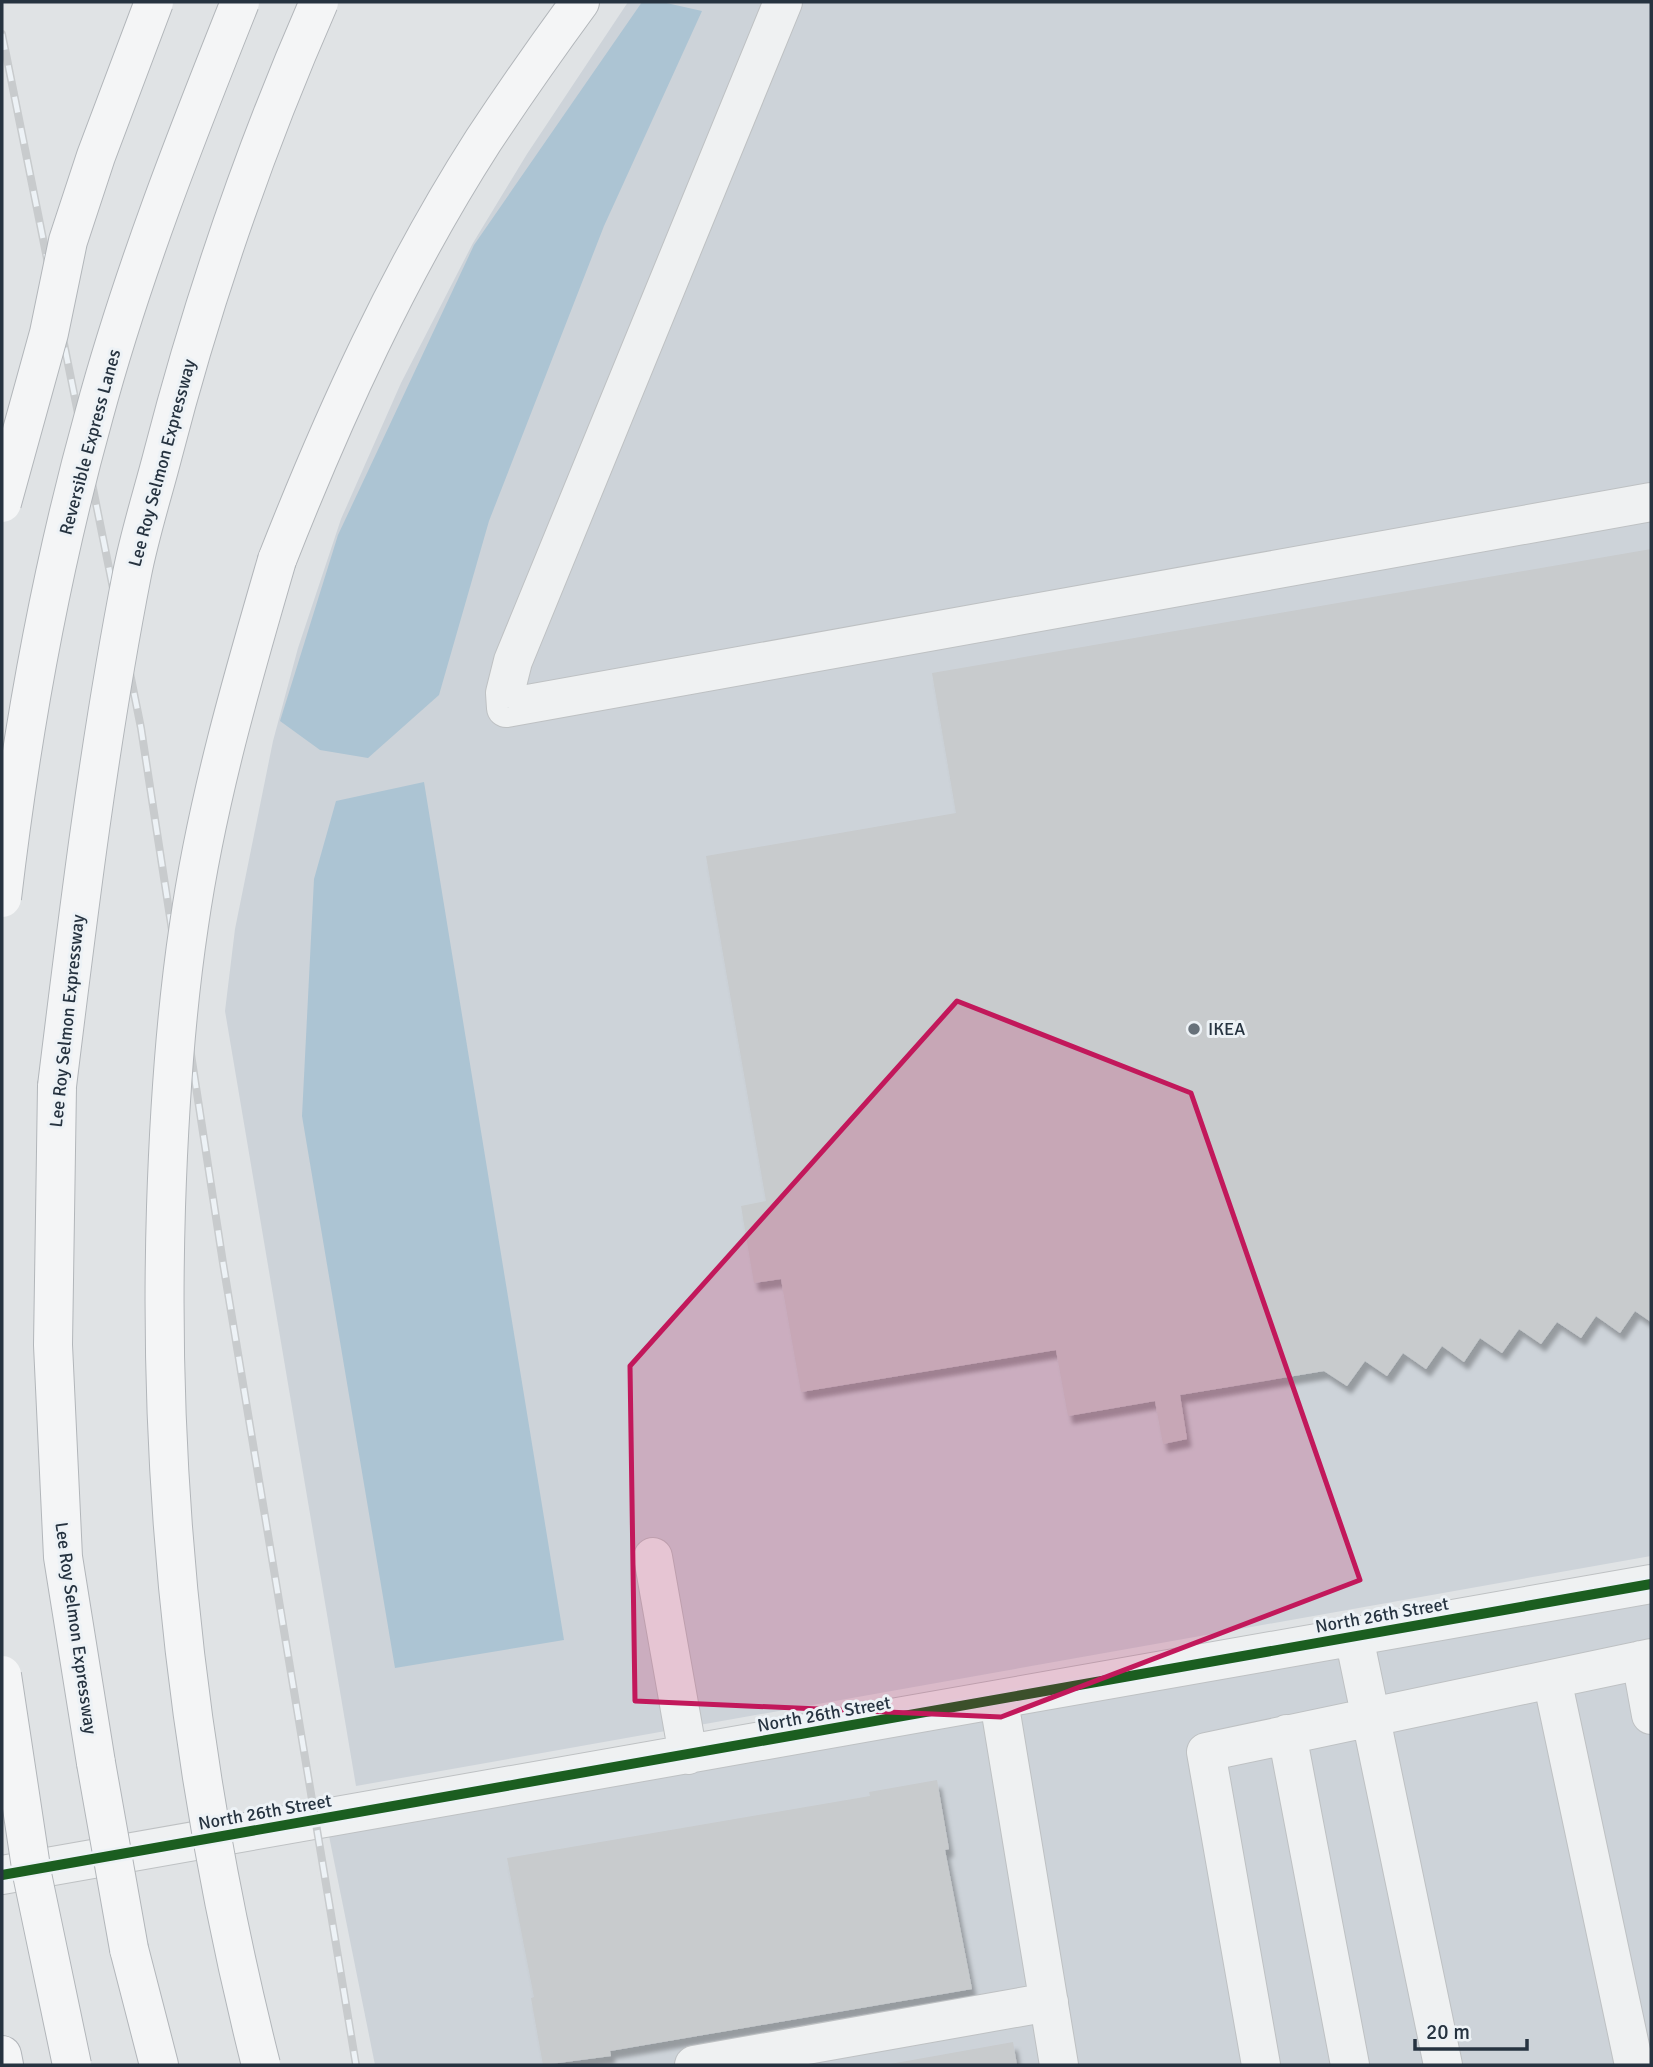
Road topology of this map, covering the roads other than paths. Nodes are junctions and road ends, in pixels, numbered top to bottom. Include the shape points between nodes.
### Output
1 (154, 2) edge
2 (240, 2) edge
3 (318, 2) edge
4 (580, 2) edge
5 (783, 2) edge
6 (1651, 502) edge
7 (2, 503) edge
8 (2, 898) edge
9 (653, 1557) dead end
10 (1651, 1584) edge
11 (1354, 1637) junction
12 (1646, 1659) edge
13 (2, 1675) edge
14 (1552, 1679) junction
15 (999, 1701) junction
16 (1651, 1715) edge
17 (1370, 1717) junction
18 (1287, 1734) junction
19 (688, 1755) junction
20 (2, 1875) edge
21 (1049, 2002) junction
22 (2, 2055) edge
23 (4, 2065) edge
24 (72, 2065) edge
25 (159, 2065) edge
26 (261, 2065) edge
27 (694, 2065) edge
28 (1059, 2065) edge
29 (1261, 2065) edge
30 (1350, 2065) edge
31 (1443, 2065) edge
32 (1634, 2065) edge

1 - 7 highway, bridge via 68,241 49,333
2 - 8 highway, Reversible Express Lanes, bridge via 184,142 94,415 38,660
3 - 25 highway, Lee Roy Selmon Expressway, bridge via 228,235 179,394 133,572 84,871 57,1086 53,1345 63,1557 129,1949
4 - 26 highway, bridge via 483,142 419,253 339,411 277,560 207,821 189,926 176,1038 164,1284 168,1485 189,1695 208,1821
5 - 6 street via 513,661 506,708
9 - 19 street
10 - 11 street, North 26th Street
11 - 15 street, North 26th Street
11 - 17 street
12 - 14 street
12 - 16 street
13 - 24 highway, bridge via 32,1874
14 - 17 street
14 - 32 street
15 - 19 street, North 26th Street
15 - 21 street
17 - 18 street
17 - 31 street
18 - 29 street via 1206,1752
18 - 30 street
19 - 20 street, North 26th Street
21 - 27 street
21 - 28 street
22 - 23 highway

